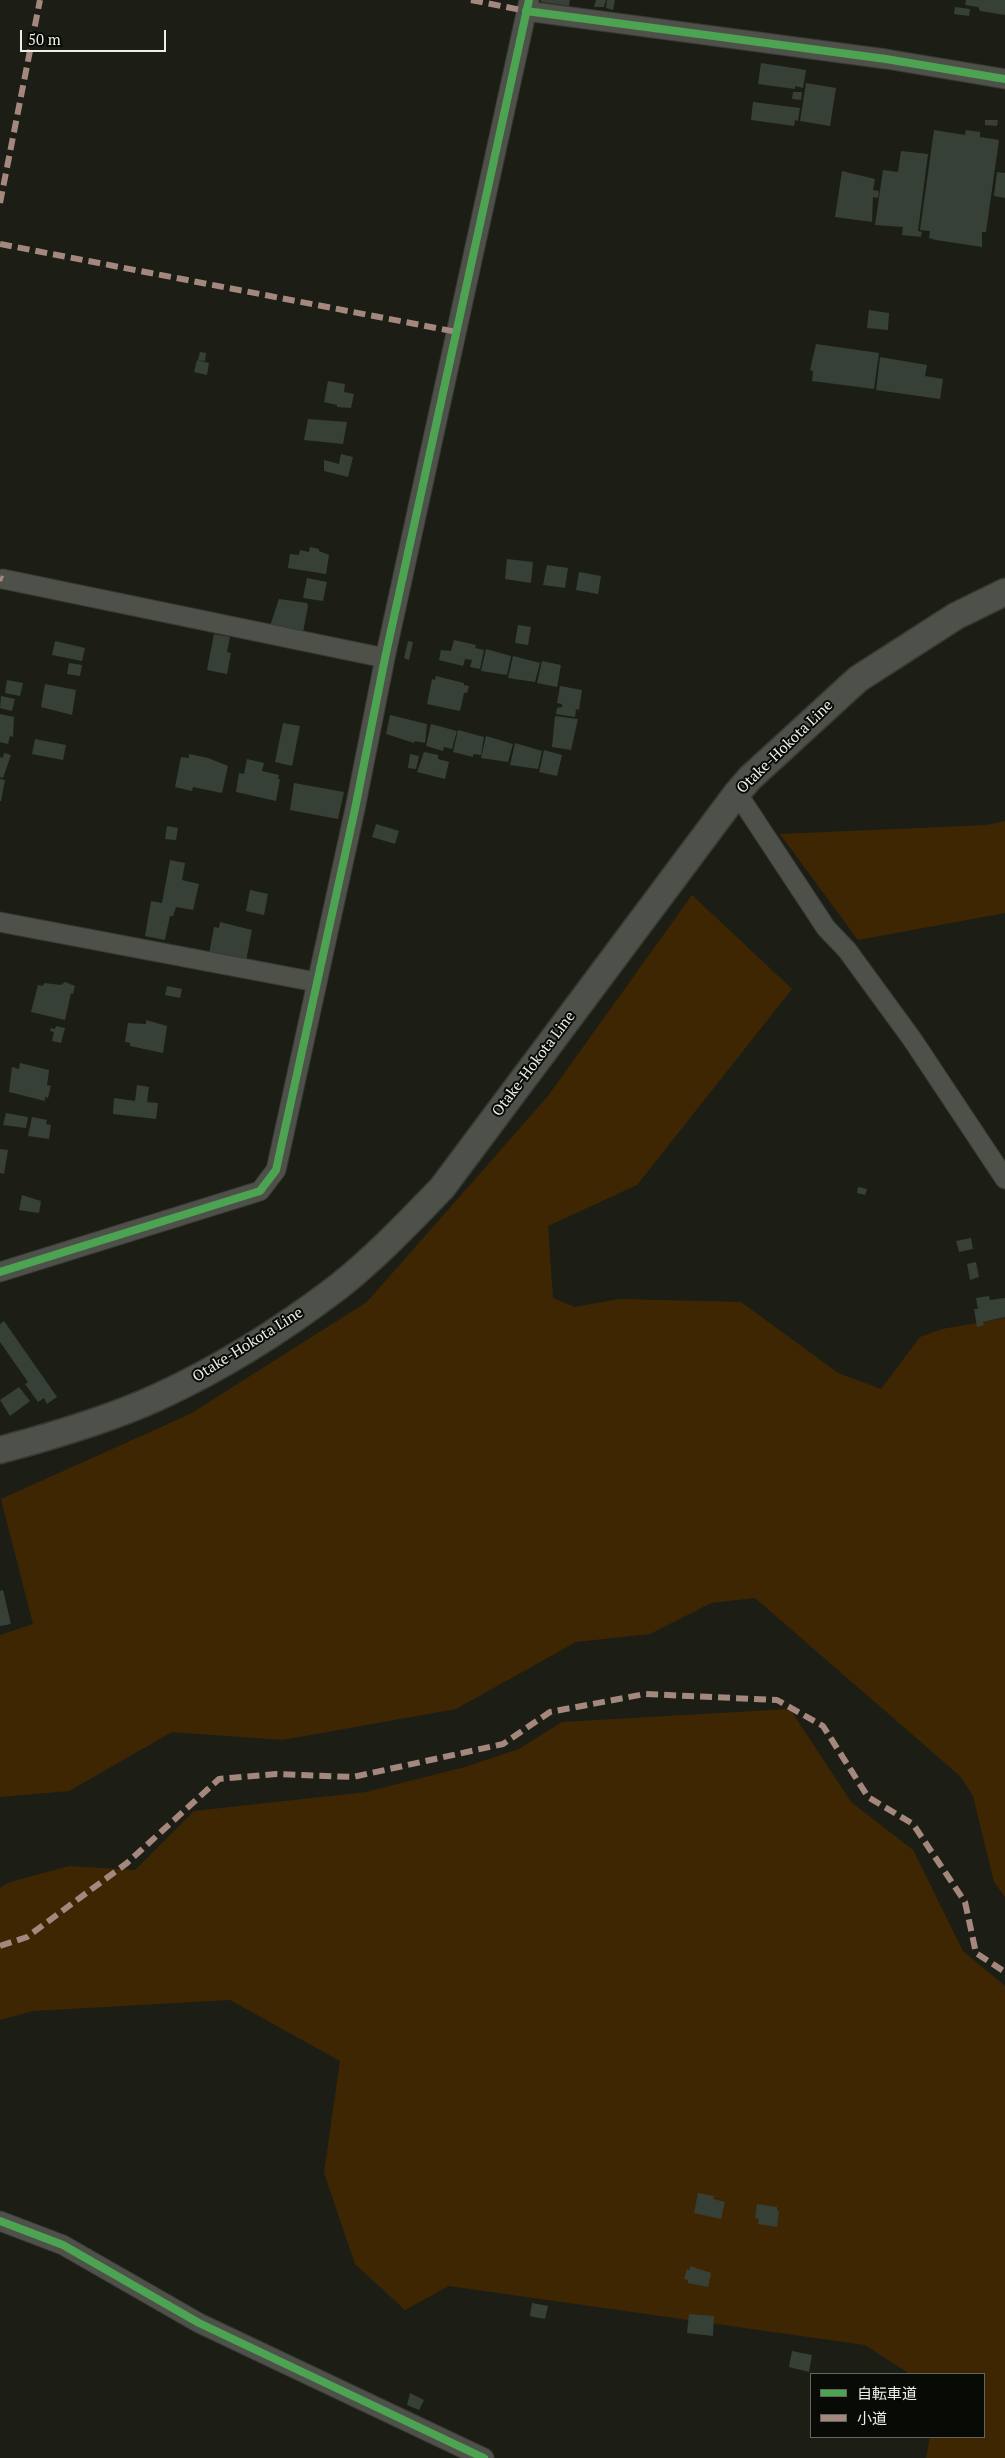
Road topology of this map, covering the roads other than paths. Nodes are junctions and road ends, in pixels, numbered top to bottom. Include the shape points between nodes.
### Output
1 (528, 6) edge
2 (1005, 80) edge
3 (3, 579) dead end
4 (1005, 592) edge
5 (385, 658) junction
6 (737, 792) junction
7 (0, 922) edge
8 (316, 982) junction
9 (1005, 1179) edge
10 (3, 1269) edge
11 (0, 1450) edge
12 (0, 2221) edge
13 (484, 2458) edge

1 - 2 street via 886,59
1 - 5 street
3 - 5 street
4 - 6 main road, Otake-Hokota Line via 956,616 858,679
5 - 8 street via 356,809
6 - 9 street via 826,928 847,950 912,1039
6 - 11 main road, Otake-Hokota Line via 442,1188 392,1239 338,1286 278,1329 204,1374 156,1398 91,1423
7 - 8 street
8 - 10 street via 276,1170 260,1191
12 - 13 street via 63,2245 199,2323

